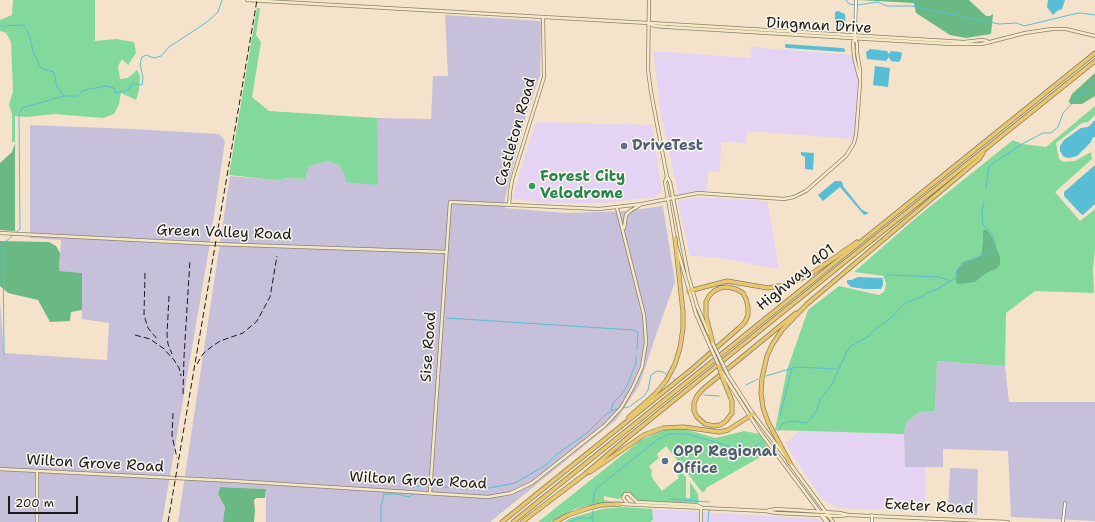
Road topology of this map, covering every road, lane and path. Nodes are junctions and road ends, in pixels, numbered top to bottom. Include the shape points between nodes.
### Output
1 (247, 0) edge
2 (649, 0) edge
3 (856, 1) edge
4 (543, 17) junction
5 (648, 23) junction
6 (855, 35) junction
7 (1095, 36) edge
8 (855, 39) junction
9 (988, 42) junction
10 (1095, 53) edge
11 (1095, 61) edge
12 (984, 151) junction
13 (667, 177) junction
14 (673, 198) junction
15 (668, 199) junction
16 (642, 204) junction
17 (509, 205) junction
18 (617, 208) junction
19 (623, 232) junction
20 (0, 234) edge
21 (675, 238) junction
22 (862, 240) junction
23 (446, 252) junction
24 (691, 291) junction
25 (807, 304) junction
26 (711, 345) junction
27 (719, 366) joint
28 (725, 377) junction
29 (751, 415) junction
30 (618, 429) junction
31 (790, 463) junction
32 (0, 469) edge
33 (37, 472) junction
34 (585, 474) junction
35 (430, 493) junction
36 (1065, 503) dead end
37 (620, 504) joint
38 (630, 504) junction
39 (701, 507) junction
40 (766, 511) junction
41 (819, 512) junction
42 (826, 512) junction
43 (822, 515) junction
44 (848, 515) junction
45 (872, 515) junction
46 (828, 516) junction
47 (923, 518) junction
48 (37, 522) edge
49 (502, 522) edge
50 (512, 522) edge
51 (522, 522) edge
52 (555, 522) edge
53 (702, 522) edge
54 (827, 522) edge
55 (833, 522) edge
56 (872, 522) edge
57 (923, 522) edge
58 (1008, 522) edge
59 (1063, 522) edge

1 - 4 main road, Dingman Drive
2 - 5 main road
3 - 6 street
4 - 5 main road, Dingman Drive
4 - 17 main road, Castleton Road via 544,77 512,180
5 - 6 main road, Dingman Drive
5 - 8 main road, Dingman Drive via 667,27
5 - 13 main road via 650,92
6 - 8 street
6 - 9 main road, Dingman Drive
7 - 9 main road, Dingman Drive via 1066,29 1052,29
8 - 9 main road, Dingman Drive via 961,45
8 - 14 main road via 854,57 860,78 856,135 846,156 806,191 784,199 710,193
10 - 22 highway, Highway 401
11 - 12 highway, Highway 401
12 - 25 highway via 980,158
12 - 34 highway, Highway 401
13 - 14 main road
13 - 15 main road via 665,182
14 - 15 main road
14 - 24 main road
15 - 16 main road
15 - 21 main road
16 - 18 main road
16 - 19 main road via 626,215
17 - 18 main road via 599,210
17 - 23 main road, Sise Road via 450,202
18 - 19 main road, Wilton Grove Road
19 - 35 main road, Wilton Grove Road via 644,311 646,342 642,367 621,408 604,426 532,483 511,493 488,497
20 - 23 main road, Green Valley Road
21 - 24 main road
21 - 30 highway via 683,312 682,335 675,364 655,394
22 - 24 highway via 811,274 789,284 768,288 727,281
22 - 50 highway, Highway 401
23 - 35 main road, Sise Road
24 - 26 main road
25 - 28 highway via 756,344 697,396 694,411 696,417 705,424 720,425 732,413 732,400
25 - 31 highway via 782,330 772,345 762,378 763,408
26 - 27 main road, bridge
26 - 28 main road, bridge
26 - 30 highway via 706,302 709,296 720,288 736,289 746,299 748,315 745,322
27 - 28 highway, bridge
28 - 29 main road
29 - 31 main road
29 - 34 highway via 728,430 719,432 684,427 663,428 644,435
29 - 41 main road
30 - 49 highway
31 - 42 main road
32 - 33 main road, Wilton Grove Road
33 - 35 main road, Wilton Grove Road
33 - 48 main road
34 - 51 highway, Highway 401
36 - 59 street
37 - 38 main road, Exeter Road
37 - 52 highway via 589,508
38 - 39 main road, Exeter Road
38 - 39 main road, Exeter Road via 624,501 623,496 627,494 637,502
39 - 40 main road, Exeter Road
39 - 53 main road
40 - 41 main road, Exeter Road via 776,509
40 - 43 main road, Exeter Road
41 - 42 main road, Exeter Road
41 - 43 main road
42 - 44 main road, Exeter Road
42 - 46 main road
43 - 46 main road, Exeter Road
43 - 54 main road
44 - 45 main road, Exeter Road
44 - 46 main road, Exeter Road
45 - 47 main road, Exeter Road
45 - 56 street
46 - 55 main road
47 - 57 street
47 - 58 main road, Exeter Road

